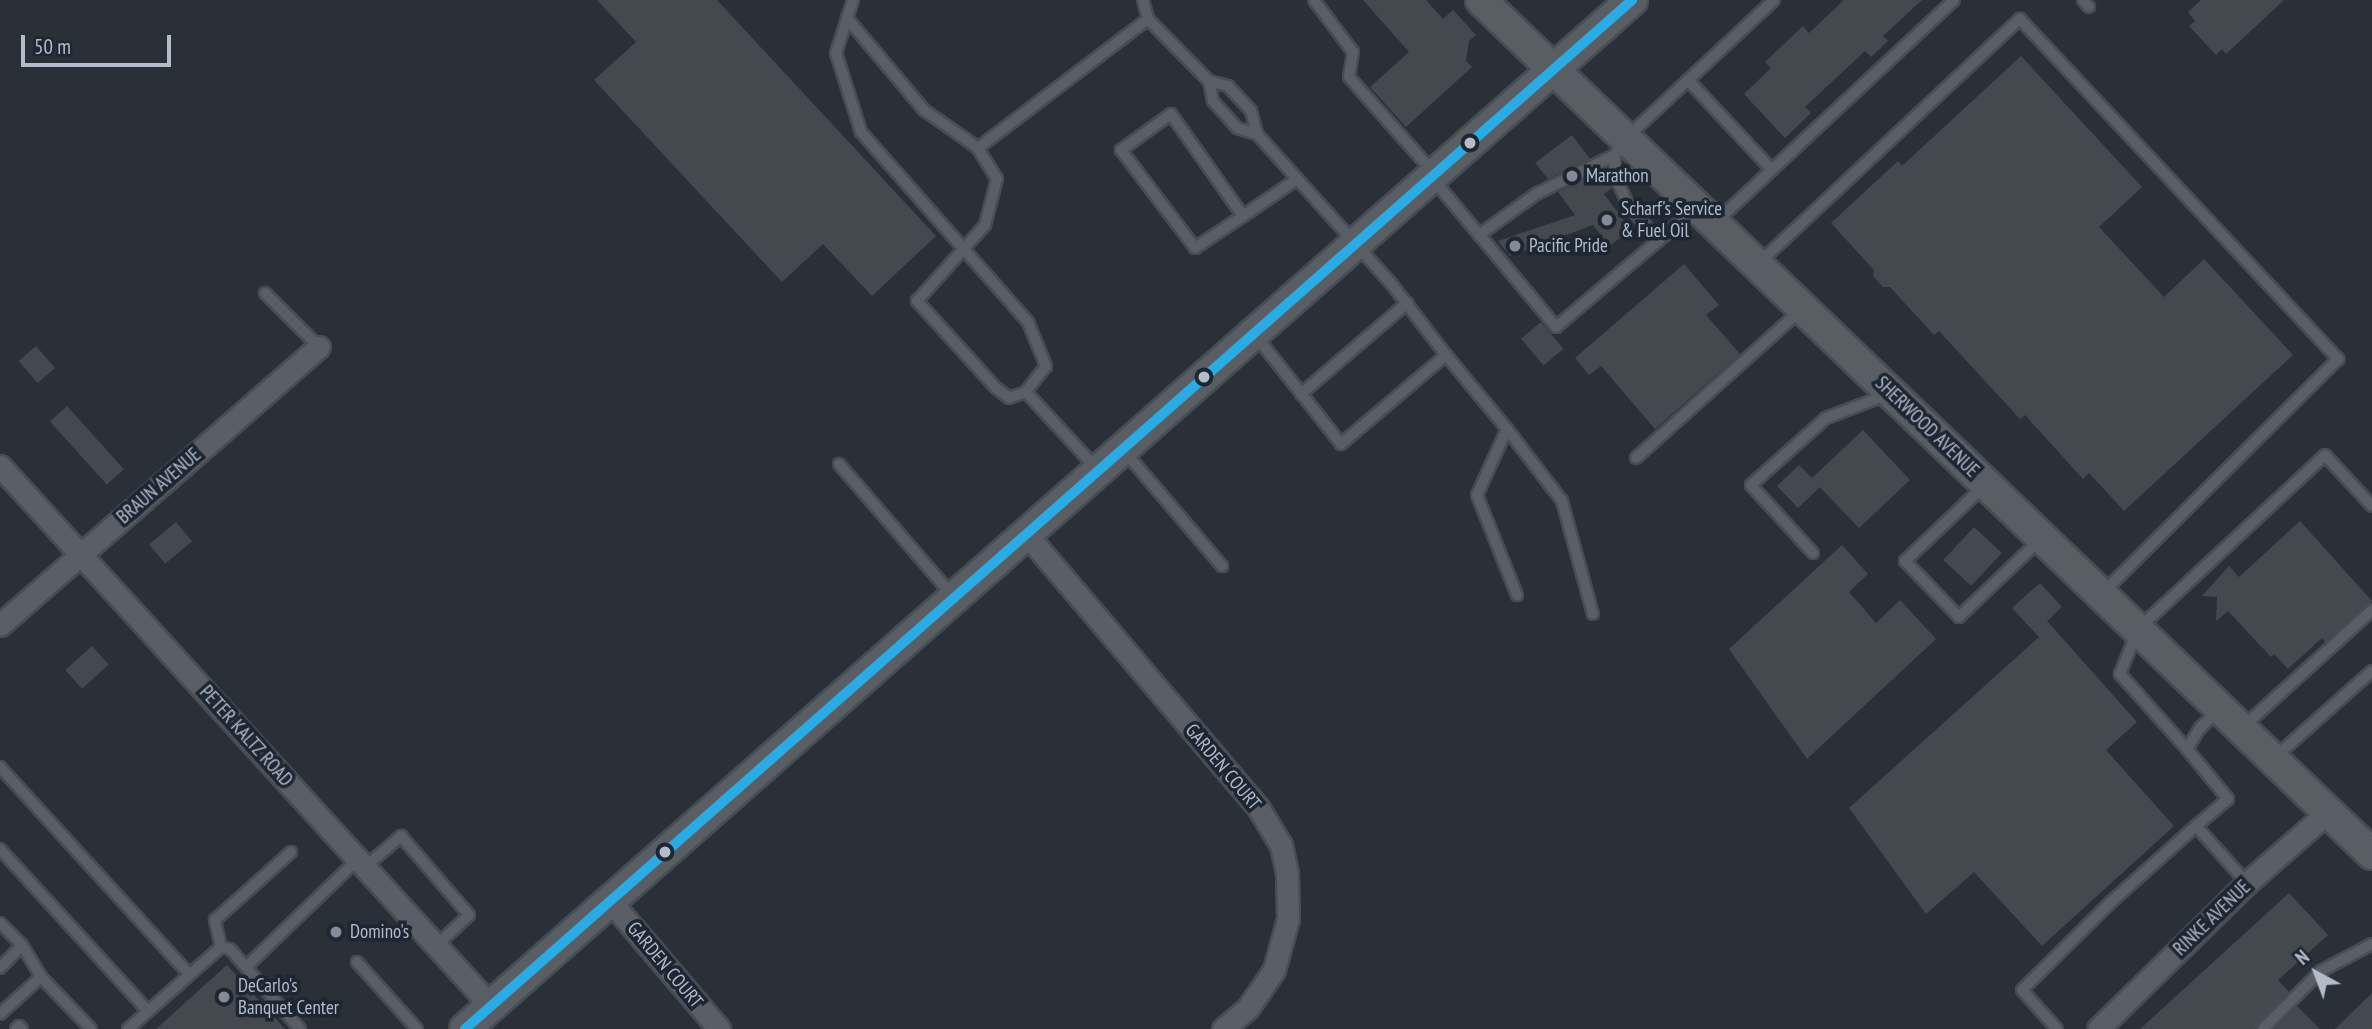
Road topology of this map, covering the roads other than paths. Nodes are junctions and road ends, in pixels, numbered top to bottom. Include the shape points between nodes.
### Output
1 (853, 0) edge
2 (1143, 0) edge
3 (1314, 0) edge
4 (1481, 0) edge
5 (1632, 0) edge
6 (1774, 0) edge
7 (1954, 0) edge
8 (847, 18) junction
9 (1148, 19) junction
10 (1556, 70) junction
11 (1688, 80) junction
12 (1209, 81) junction
13 (1257, 134) junction
14 (1620, 147) junction
15 (978, 148) junction
16 (1772, 170) junction
17 (1434, 177) junction
18 (1297, 179) junction
19 (1707, 215) junction
20 (1243, 216) junction
21 (1479, 235) junction
22 (1658, 241) junction
23 (1356, 245) junction
24 (963, 251) junction
25 (1758, 264) junction
26 (265, 293) dead end
27 (1407, 303) junction
28 (1803, 308) junction
29 (1254, 334) junction
30 (319, 347) joint
31 (1447, 355) junction
32 (1026, 392) junction
33 (1892, 393) junction
34 (1301, 394) junction
35 (1507, 429) junction
36 (1123, 450) junction
37 (1636, 458) dead end
38 (839, 464) dead end
39 (0, 466) edge
40 (1099, 471) junction
41 (1986, 484) junction
42 (2372, 506) edge
43 (1027, 535) junction
44 (2043, 538) junction
45 (1813, 553) dead end
46 (81, 554) junction
47 (1222, 566) dead end
48 (2101, 594) junction
49 (1517, 595) dead end
50 (955, 598) junction
51 (2372, 610) edge
52 (1593, 614) dead end
53 (0, 625) edge
54 (2138, 629) junction
55 (2372, 671) edge
56 (2220, 709) junction
57 (2241, 729) junction
58 (2187, 749) junction
59 (2272, 760) junction
60 (0, 767) edge
61 (2329, 811) junction
62 (2196, 826) junction
63 (0, 849) edge
64 (291, 852) dead end
65 (2372, 855) edge
66 (362, 863) junction
67 (2247, 883) junction
68 (611, 902) junction
69 (0, 922) edge
70 (2372, 944) edge
71 (22, 945) junction
72 (436, 946) junction
73 (226, 948) junction
74 (357, 962) dead end
75 (247, 967) junction
76 (0, 968) edge
77 (189, 974) junction
78 (41, 977) junction
79 (491, 1006) junction
80 (148, 1011) junction
81 (0, 1014) edge
82 (16, 1029) edge
83 (22, 1029) edge
84 (91, 1029) edge
85 (128, 1029) edge
86 (300, 1029) edge
87 (417, 1029) edge
88 (465, 1029) edge
89 (719, 1029) edge
90 (1223, 1029) edge
91 (2057, 1029) edge
92 (2098, 1029) edge
93 (2263, 1029) edge

1 - 8 lane
2 - 9 lane
3 - 17 lane via 1353,52 1349,77
4 - 10 main road, SHERWOOD AVENUE
5 - 10 main road
6 - 11 lane
7 - 16 lane
8 - 15 lane via 925,110
8 - 24 lane via 836,53 861,132
9 - 12 lane
9 - 15 lane
10 - 14 main road, SHERWOOD AVENUE
10 - 17 main road
11 - 14 lane
11 - 16 lane
12 - 13 lane via 1228,86 1251,111
12 - 13 lane via 1213,101 1237,128
13 - 18 lane
14 - 19 main road, SHERWOOD AVENUE
14 - 21 lane via 1536,194
14 - 22 lane via 1615,176 1628,204
15 - 24 lane via 996,179 985,225
16 - 19 lane
17 - 21 lane
17 - 23 main road
18 - 20 lane
18 - 23 lane
19 - 22 lane
19 - 25 main road, SHERWOOD AVENUE
20 - 20 lane via 1195,248 1121,150 1171,114
21 - 22 lane via 1556,327
23 - 27 lane
23 - 29 main road
24 - 32 lane via 1028,322 1046,366
24 - 32 lane via 917,301 996,388 1009,398
25 - 28 main road, SHERWOOD AVENUE
25 - 48 lane via 2020,19 2338,359
26 - 30 lane
27 - 31 lane
27 - 34 lane
28 - 33 main road, SHERWOOD AVENUE
28 - 37 lane
29 - 34 lane
29 - 36 main road
30 - 46 street, BRAUN AVENUE
31 - 34 lane via 1341,443
31 - 35 lane
32 - 40 lane
33 - 41 main road, SHERWOOD AVENUE
33 - 45 lane via 1826,418 1751,485
35 - 49 lane via 1477,495
35 - 52 lane via 1562,501
36 - 40 main road
36 - 47 lane
38 - 50 lane
39 - 46 street, PETER KALTZ ROAD
40 - 43 main road
41 - 44 main road, SHERWOOD AVENUE
41 - 44 lane via 1905,561 1959,617
42 - 54 lane via 2325,456
43 - 50 main road
43 - 90 street, GARDEN COURT via 1259,809 1281,845 1288,919 1274,970 1248,1007
44 - 48 main road, SHERWOOD AVENUE
46 - 53 street, BRAUN AVENUE
46 - 66 street, PETER KALTZ ROAD
48 - 54 main road, SHERWOOD AVENUE
50 - 68 main road
51 - 57 lane
54 - 56 main road, SHERWOOD AVENUE
54 - 58 lane via 2120,674
55 - 59 lane
56 - 57 main road, SHERWOOD AVENUE
56 - 58 lane
57 - 59 main road, SHERWOOD AVENUE
58 - 62 lane via 2228,799
59 - 61 main road, SHERWOOD AVENUE
60 - 77 lane
61 - 65 main road, SHERWOOD AVENUE
61 - 67 street, RINKE AVENUE
62 - 67 lane
62 - 91 lane via 2022,990
63 - 80 lane
64 - 73 lane via 215,920
66 - 72 street, PETER KALTZ ROAD
66 - 72 lane via 401,836 469,915
66 - 75 lane
67 - 92 street, RINKE AVENUE
68 - 79 main road
68 - 89 street, GARDEN COURT
69 - 71 lane
70 - 93 lane via 2321,971
71 - 76 lane
71 - 78 lane
72 - 79 street, PETER KALTZ ROAD
73 - 75 lane
73 - 77 lane
74 - 87 lane
75 - 86 lane
77 - 80 lane
78 - 81 lane
78 - 84 lane
79 - 88 main road
80 - 85 lane
82 - 83 lane

